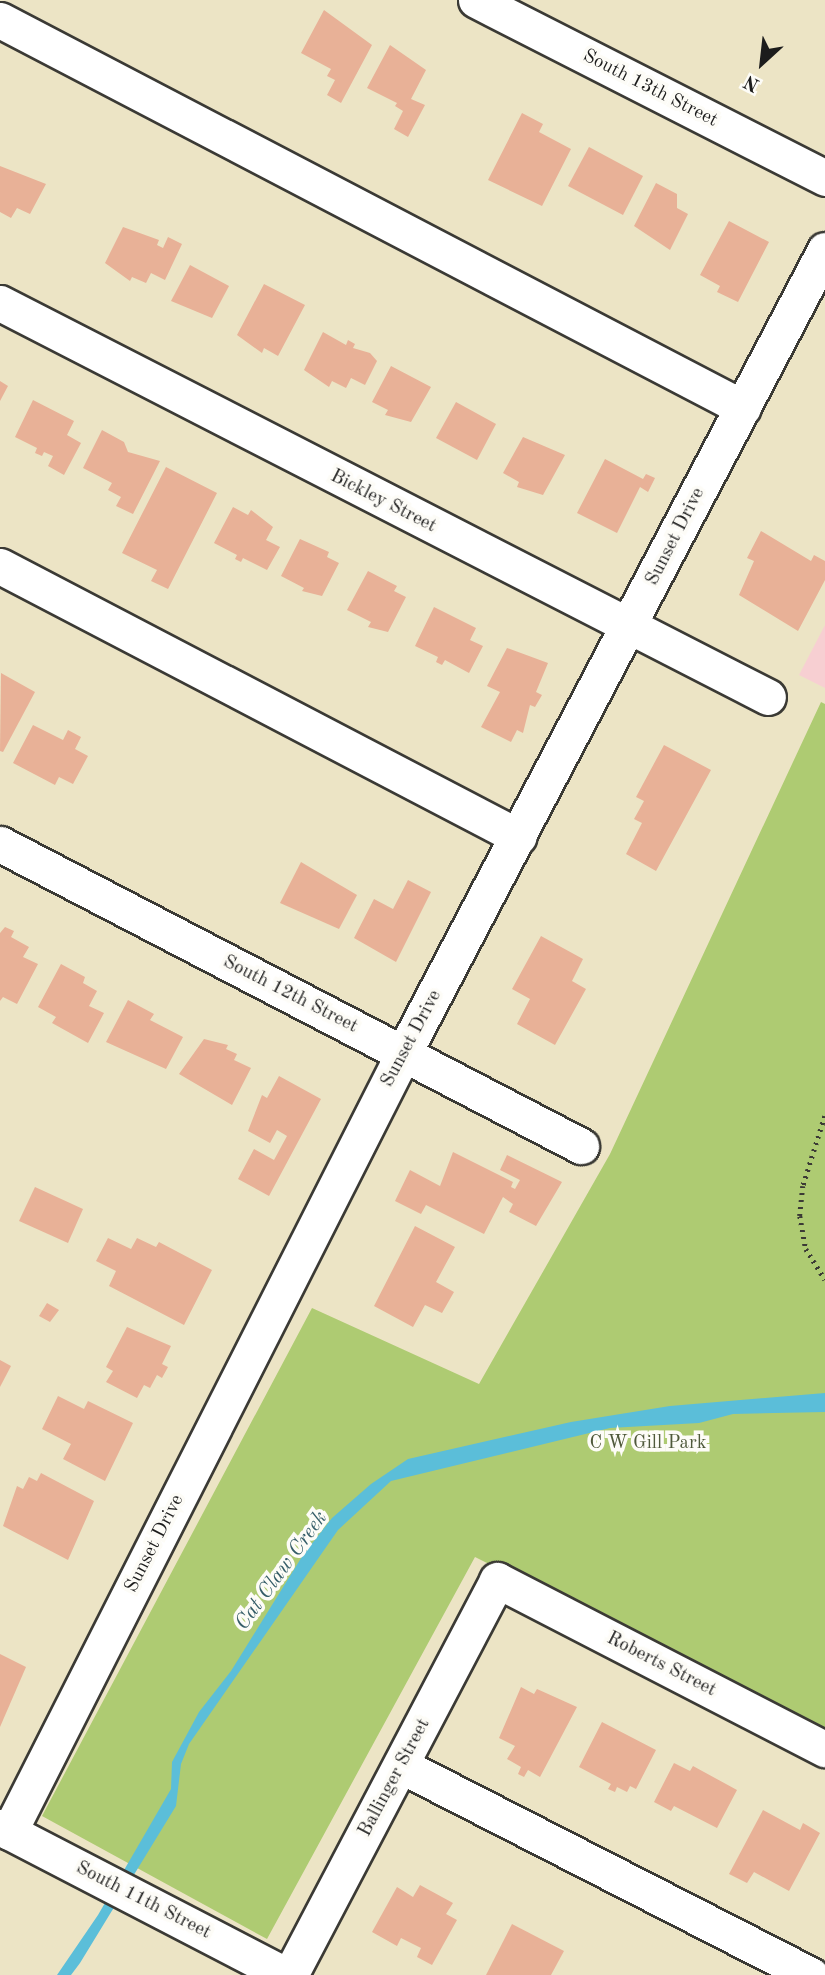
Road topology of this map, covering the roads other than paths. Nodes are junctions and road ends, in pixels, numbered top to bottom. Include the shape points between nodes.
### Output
1 (475, 0) edge
2 (0, 20) edge
3 (825, 178) edge
4 (825, 250) edge
5 (0, 303) edge
6 (743, 408) junction
7 (0, 566) edge
8 (629, 629) junction
9 (768, 697) dead end
10 (519, 837) junction
11 (0, 844) edge
12 (403, 1054) junction
13 (581, 1146) dead end
14 (497, 1580) joint
15 (825, 1749) edge
16 (402, 1766) junction
17 (5, 1830) edge
18 (288, 1975) edge
19 (811, 1975) edge

1 - 3 street, South 13th Street
2 - 6 street
4 - 6 street, Sunset Drive
5 - 8 street, Bickley Street
6 - 8 street, Sunset Drive
7 - 10 street
8 - 9 street, Bickley Street
8 - 10 street, Sunset Drive
10 - 12 street, Sunset Drive
11 - 12 street, South 12th Street
12 - 13 street, South 12th Street
12 - 17 street, Sunset Drive
14 - 15 street, Roberts Street
14 - 16 street, Ballinger Street
16 - 18 street, Ballinger Street
16 - 19 street
17 - 18 street, South 11th Street

